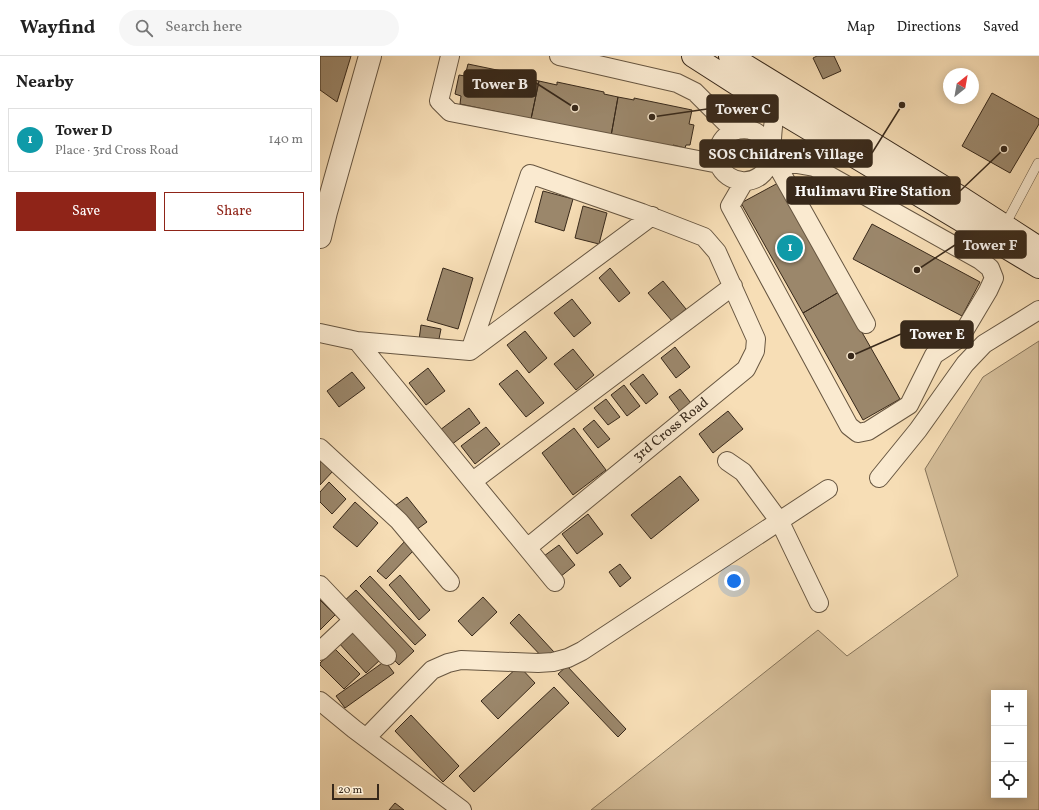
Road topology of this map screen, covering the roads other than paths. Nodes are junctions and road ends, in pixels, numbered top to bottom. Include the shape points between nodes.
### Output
1 (370, 56) edge
2 (450, 56) edge
3 (560, 56) edge
4 (693, 56) edge
5 (730, 56) edge
6 (750, 92) junction
7 (784, 101) junction
8 (737, 130) junction
9 (772, 156) junction
10 (1038, 163) edge
11 (718, 164) junction
12 (744, 182) junction
13 (652, 216) junction
14 (1000, 233) junction
15 (320, 237) edge
16 (1039, 248) edge
17 (1039, 267) edge
18 (733, 286) junction
19 (1039, 310) edge
20 (866, 324) dead end
21 (320, 333) edge
22 (356, 341) junction
23 (470, 351) junction
24 (320, 448) edge
25 (727, 461) dead end
26 (879, 478) dead end
27 (473, 481) junction
28 (828, 489) dead end
29 (780, 522) junction
30 (527, 548) junction
31 (450, 582) dead end
32 (555, 582) dead end
33 (320, 585) edge
34 (819, 603) dead end
35 (353, 620) junction
36 (320, 651) edge
37 (387, 656) dead end
38 (320, 701) edge
39 (366, 738) junction
40 (462, 810) edge

1 - 15 main road
2 - 11 street via 439,101 450,112
3 - 8 street via 677,84 694,92
4 - 6 main road
5 - 7 main road
6 - 7 main road
6 - 8 street
7 - 9 street via 774,120
7 - 14 main road
8 - 9 street via 747,129 756,132 768,144
8 - 11 street via 721,141 718,148
9 - 12 street via 766,169 757,178
9 - 12 street via 814,167 980,260 990,268 994,278 960,338 934,355 909,404 868,431 858,433 849,426 730,206
9 - 20 street
10 - 14 lane
11 - 12 street via 728,177
13 - 18 street, 3rd Cross Road via 704,237 717,252
13 - 23 street
13 - 23 street, 3rd Cross Road via 530,174
14 - 16 main road
14 - 17 main road
18 - 27 street
18 - 30 street, 3rd Cross Road via 756,339 755,351 746,369
19 - 26 street via 984,344 965,364 918,430
21 - 22 street
22 - 23 street
22 - 27 street
24 - 31 street via 398,521
25 - 29 street via 743,472
27 - 30 street
28 - 29 street
29 - 34 street
29 - 39 street via 568,658 538,663 461,660 432,670
30 - 32 street
33 - 35 street
35 - 36 street
35 - 37 street
38 - 39 street
39 - 40 street

